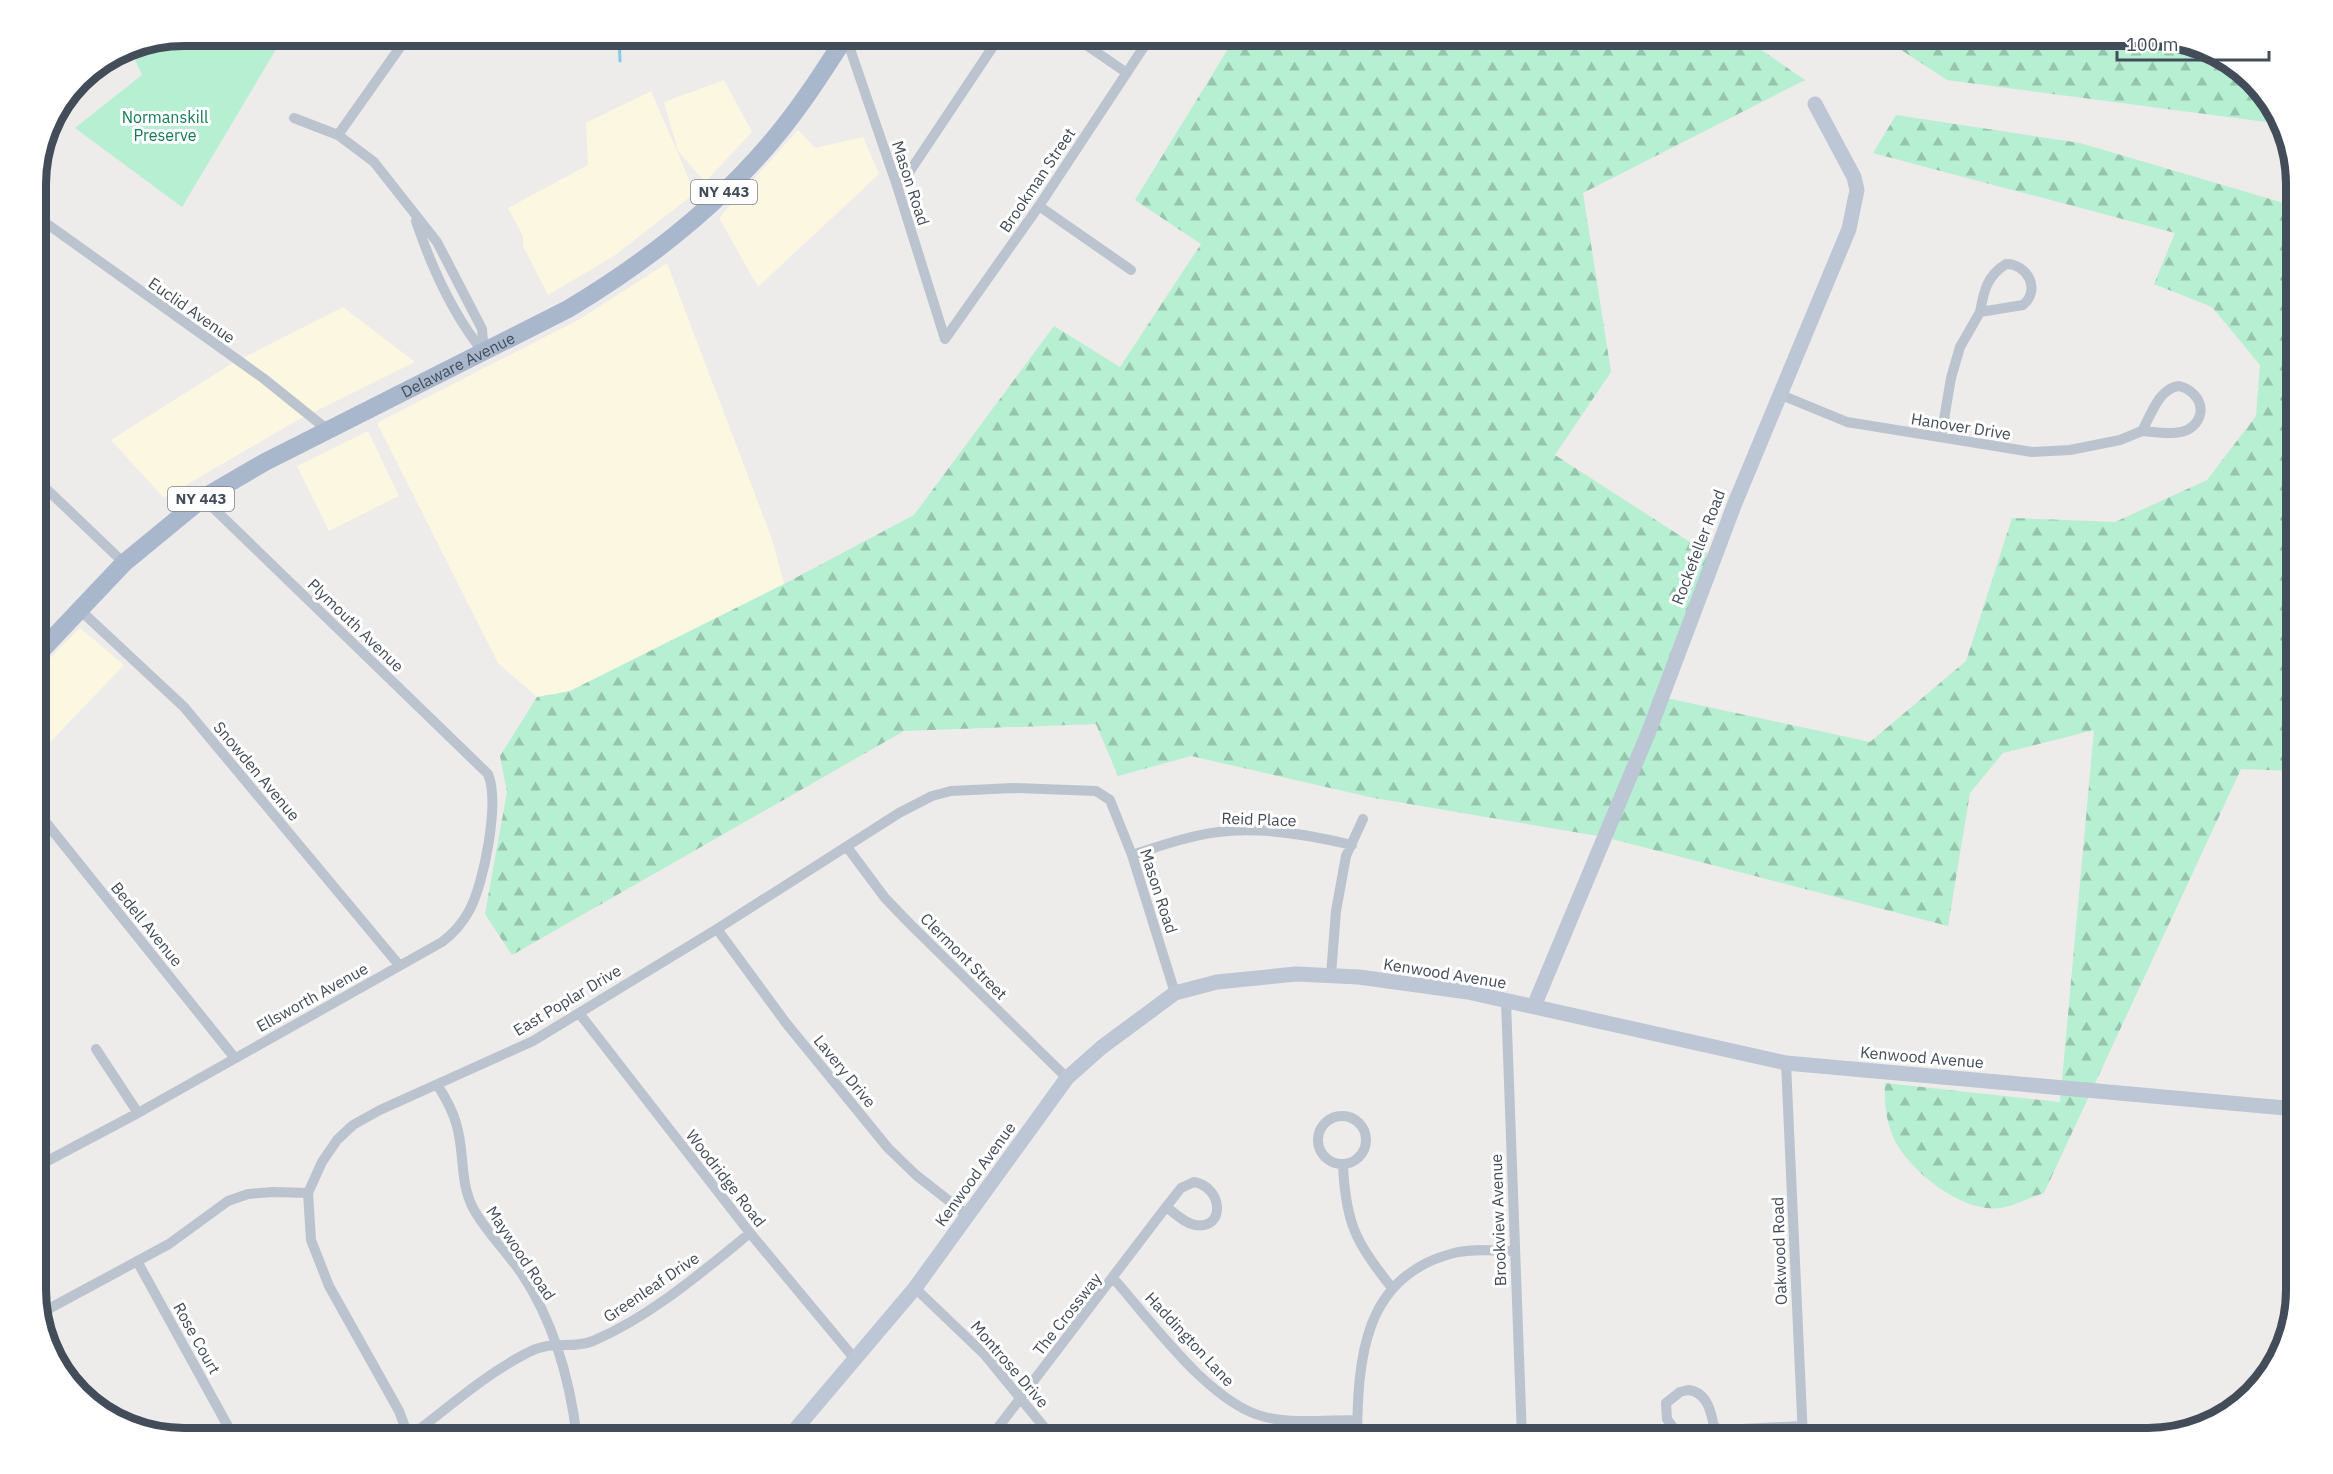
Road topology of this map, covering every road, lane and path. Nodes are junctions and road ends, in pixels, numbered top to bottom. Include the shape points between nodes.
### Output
1 (401, 46) edge
2 (839, 46) edge
3 (849, 46) edge
4 (993, 46) edge
5 (1088, 46) edge
6 (1145, 46) edge
7 (1127, 73) junction
8 (1815, 104) dead end
9 (294, 118) dead end
10 (338, 135) junction
11 (898, 189) junction
12 (1039, 206) junction
13 (47, 224) edge
14 (1131, 270) dead end
15 (1980, 312) junction
16 (945, 339) joint
17 (484, 353) junction
18 (1779, 394) junction
19 (329, 431) junction
20 (2142, 431) junction
21 (1941, 437) junction
22 (47, 490) edge
23 (203, 498) junction
24 (124, 563) junction
25 (79, 609) junction
26 (47, 640) edge
27 (488, 774) joint
28 (1110, 800) joint
29 (1363, 819) dead end
30 (47, 824) edge
31 (1352, 845) junction
32 (847, 847) junction
33 (1132, 855) junction
34 (717, 929) junction
35 (399, 965) junction
36 (1331, 975) junction
37 (1175, 993) junction
38 (1506, 1001) junction
39 (1534, 1006) junction
40 (579, 1013) junction
41 (96, 1049) dead end
42 (234, 1057) junction
43 (1786, 1063) junction
44 (1067, 1078) junction
45 (438, 1086) junction
46 (2286, 1108) edge
47 (138, 1113) junction
48 (47, 1161) edge
49 (1343, 1166) junction
50 (308, 1193) junction
51 (1167, 1208) junction
52 (967, 1215) junction
53 (750, 1233) junction
54 (1514, 1251) junction
55 (137, 1261) junction
56 (1114, 1279) junction
57 (915, 1288) junction
58 (1392, 1288) junction
59 (48, 1309) edge
60 (557, 1343) junction
61 (854, 1358) junction
62 (1020, 1397) junction
63 (1357, 1420) junction
64 (228, 1427) edge
65 (405, 1427) edge
66 (423, 1427) edge
67 (576, 1427) edge
68 (797, 1427) edge
69 (998, 1427) edge
70 (1044, 1427) edge
71 (1357, 1427) edge
72 (1522, 1427) edge
73 (1673, 1427) edge
74 (1714, 1427) edge
75 (1803, 1427) edge

1 - 10 street
2 - 17 main road, Delaware Avenue / NY 443 via 772,141 676,237 606,287
3 - 11 street, Mason Road
4 - 11 street
5 - 7 street
6 - 7 street, Brookman Street
7 - 12 street, Brookman Street
8 - 18 street, Rockefeller Road via 1854,177 1857,190 1849,230
9 - 10 street
10 - 17 street via 374,162 437,242 482,329
11 - 16 street, Mason Road
12 - 14 street
12 - 16 street, Brookman Street
13 - 19 street, Euclid Avenue via 263,378
15 - 15 street via 1984,289 1997,270 2007,264 2017,264 2026,270 2032,287 2027,302
15 - 21 street via 1960,347
17 - 19 main road, Delaware Avenue / NY 443
18 - 21 street, Hanover Drive via 1846,422
18 - 39 street, Rockefeller Road via 1648,731
19 - 23 main road, Delaware Avenue / NY 443
20 - 20 street, Hanover Drive via 2189,429 2201,411 2197,397 2189,389 2172,387 2160,399
20 - 21 street, Hanover Drive via 2120,440 2070,450 2032,452
22 - 24 street
23 - 24 main road, Delaware Avenue / NY 443
23 - 27 street, Plymouth Avenue
24 - 25 main road, Delaware Avenue / NY 443
25 - 26 main road, Delaware Avenue / NY 443
25 - 35 street, Snowden Avenue via 184,706
27 - 35 street, Ellsworth Avenue via 494,801 480,882 471,909 456,932
28 - 32 street, East Poplar Drive via 1096,791 951,791 899,813
28 - 33 street, Mason Road
29 - 31 street
30 - 42 street, Bedell Avenue
31 - 33 street, Reid Place via 1273,832 1220,831
31 - 36 street via 1346,856 1336,911
32 - 34 street, East Poplar Drive
32 - 44 street, Clermont Street via 885,898
33 - 37 street, Mason Road
34 - 40 street, East Poplar Drive
34 - 52 street, Lavery Drive via 786,1023 888,1149
35 - 42 street, Ellsworth Avenue
36 - 37 street, Kenwood Avenue via 1296,974 1217,982
36 - 38 street, Kenwood Avenue via 1468,992
37 - 44 street, Kenwood Avenue
38 - 39 street, Kenwood Avenue
38 - 54 street, Brookview Avenue
39 - 43 street, Kenwood Avenue
40 - 45 street, East Poplar Drive
40 - 53 street, Woodridge Road
41 - 47 street
42 - 47 street, Ellsworth Avenue
43 - 46 street, Kenwood Avenue
43 - 75 street, Oakwood Road
44 - 52 street, Kenwood Avenue
45 - 50 street, East Poplar Drive via 353,1125 322,1162
45 - 60 street, Maywood Road via 457,1124 464,1180 473,1208 531,1290
47 - 48 street, Ellsworth Avenue
49 - 49 street via 1361,1158 1367,1144 1358,1124 1343,1115 1327,1119 1317,1139 1324,1155
49 - 58 street via 1351,1226 1364,1253
50 - 55 street via 264,1193 228,1201 169,1244
50 - 65 street, East Poplar Drive via 311,1240 323,1274
51 - 51 street, The Crossway via 1182,1188 1194,1182 1212,1191 1218,1206 1213,1220 1194,1225
51 - 56 street, The Crossway
52 - 57 street, Kenwood Avenue
53 - 60 street, Greenleaf Drive via 621,1328 590,1342
53 - 61 street, Woodridge Road
54 - 58 street via 1455,1252 1427,1262
54 - 72 street, Brookview Avenue
55 - 59 street
55 - 64 street, Rose Court
56 - 62 street, The Crossway
56 - 63 street, Haddington Lane via 1199,1375 1230,1403 1271,1418
57 - 61 street, Kenwood Avenue
57 - 62 street, Montrose Drive via 985,1354
58 - 63 street via 1369,1326
60 - 66 street, Greenleaf Drive via 529,1351 506,1364
60 - 67 street, Maywood Road
61 - 68 street, Kenwood Avenue
62 - 69 street, The Crossway
62 - 70 street, Montrose Drive
63 - 71 street
73 - 74 street via 1667,1419 1666,1403 1680,1392 1695,1391 1711,1409

